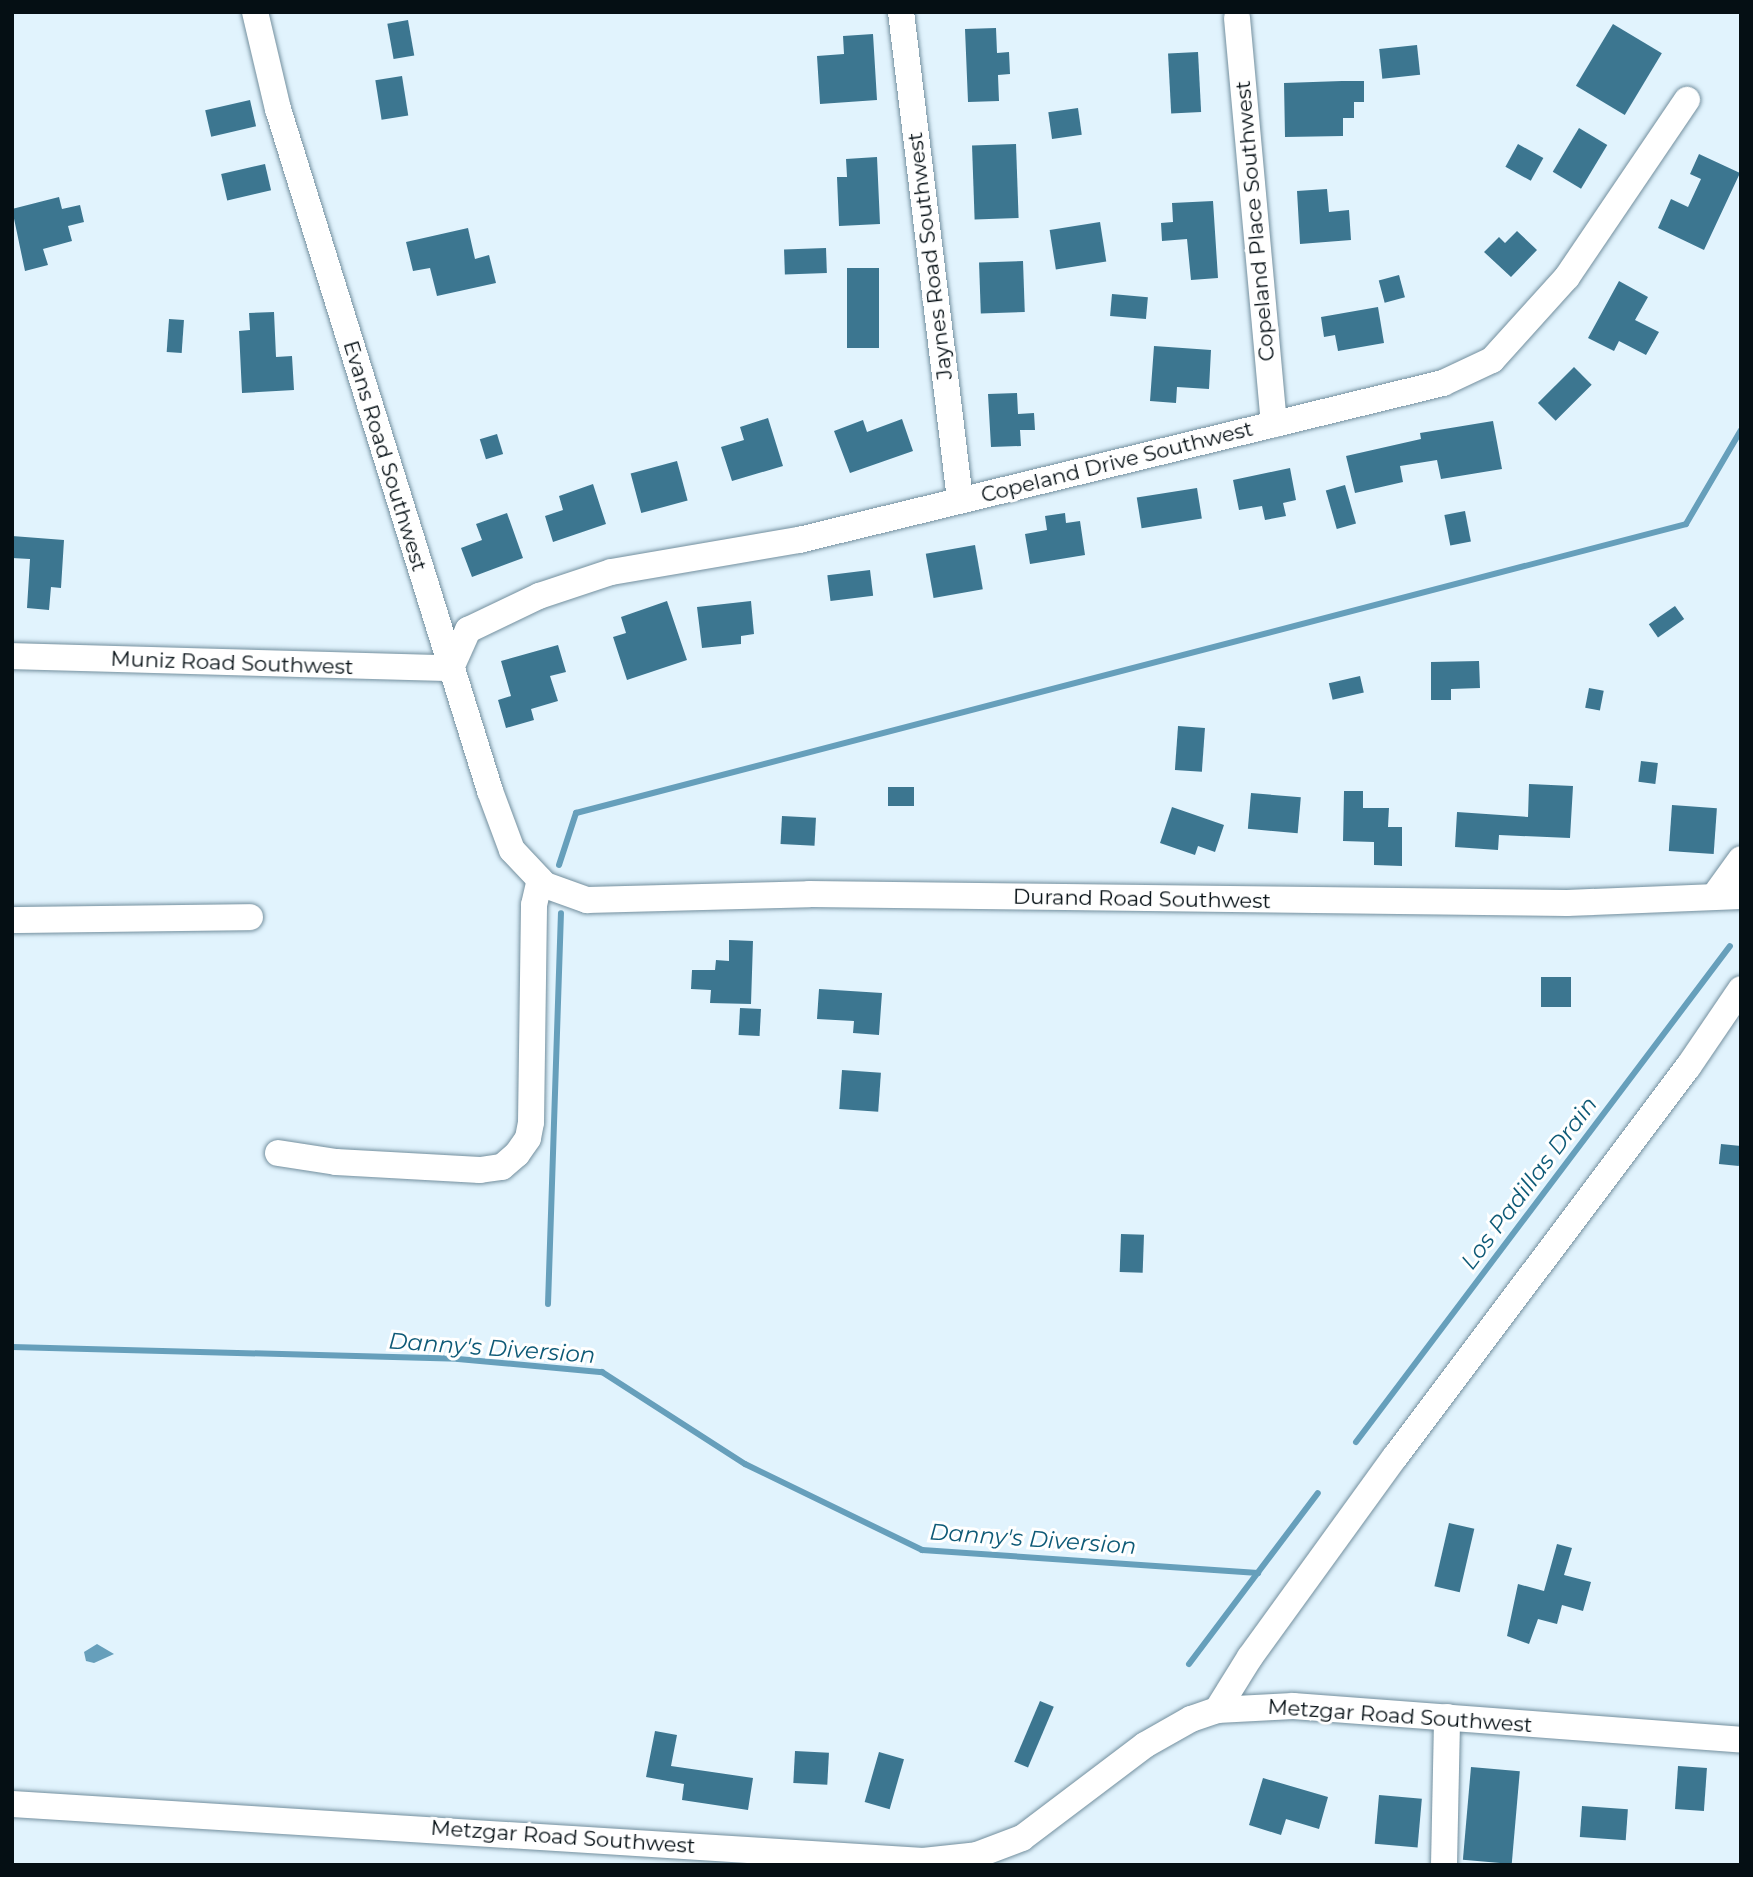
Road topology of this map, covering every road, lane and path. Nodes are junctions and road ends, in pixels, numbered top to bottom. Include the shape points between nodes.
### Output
1 (255, 12) edge
2 (901, 12) edge
3 (1237, 18) dead end
4 (1687, 100) dead end
5 (1273, 424) junction
6 (960, 500) junction
7 (12, 656) edge
8 (451, 668) junction
9 (1741, 859) edge
10 (543, 883) junction
11 (1728, 896) edge
12 (250, 917) dead end
13 (12, 920) edge
14 (1741, 989) edge
15 (278, 1153) dead end
16 (1217, 1710) junction
17 (1447, 1717) junction
18 (1741, 1740) edge
19 (12, 1804) edge
20 (749, 1857) edge
21 (1444, 1865) edge

1 - 8 street, Evans Road Southwest via 278,109
2 - 6 street, Jaynes Road Southwest
3 - 5 street, Copeland Place Southwest
4 - 5 street, Copeland Drive Southwest via 1567,277 1492,360 1443,383
5 - 6 street, Copeland Drive Southwest
6 - 8 street, Copeland Drive Southwest via 799,540 611,572 539,596 468,629
7 - 8 street, Muniz Road Southwest
8 - 10 street, Evans Road Southwest via 512,850
9 - 11 street
10 - 11 street, Durand Road Southwest via 587,900 809,894 1567,903
10 - 15 street via 534,905 531,1122 517,1154 502,1167 480,1170 336,1162
12 - 13 street
14 - 16 street via 1680,1078 1387,1468
16 - 17 street, Metzgar Road Southwest via 1293,1706
16 - 20 street, Metzgar Road Southwest via 1168,1731 1044,1825 999,1849 923,1861
17 - 18 street, Metzgar Road Southwest
17 - 21 street
19 - 20 street, Metzgar Road Southwest

